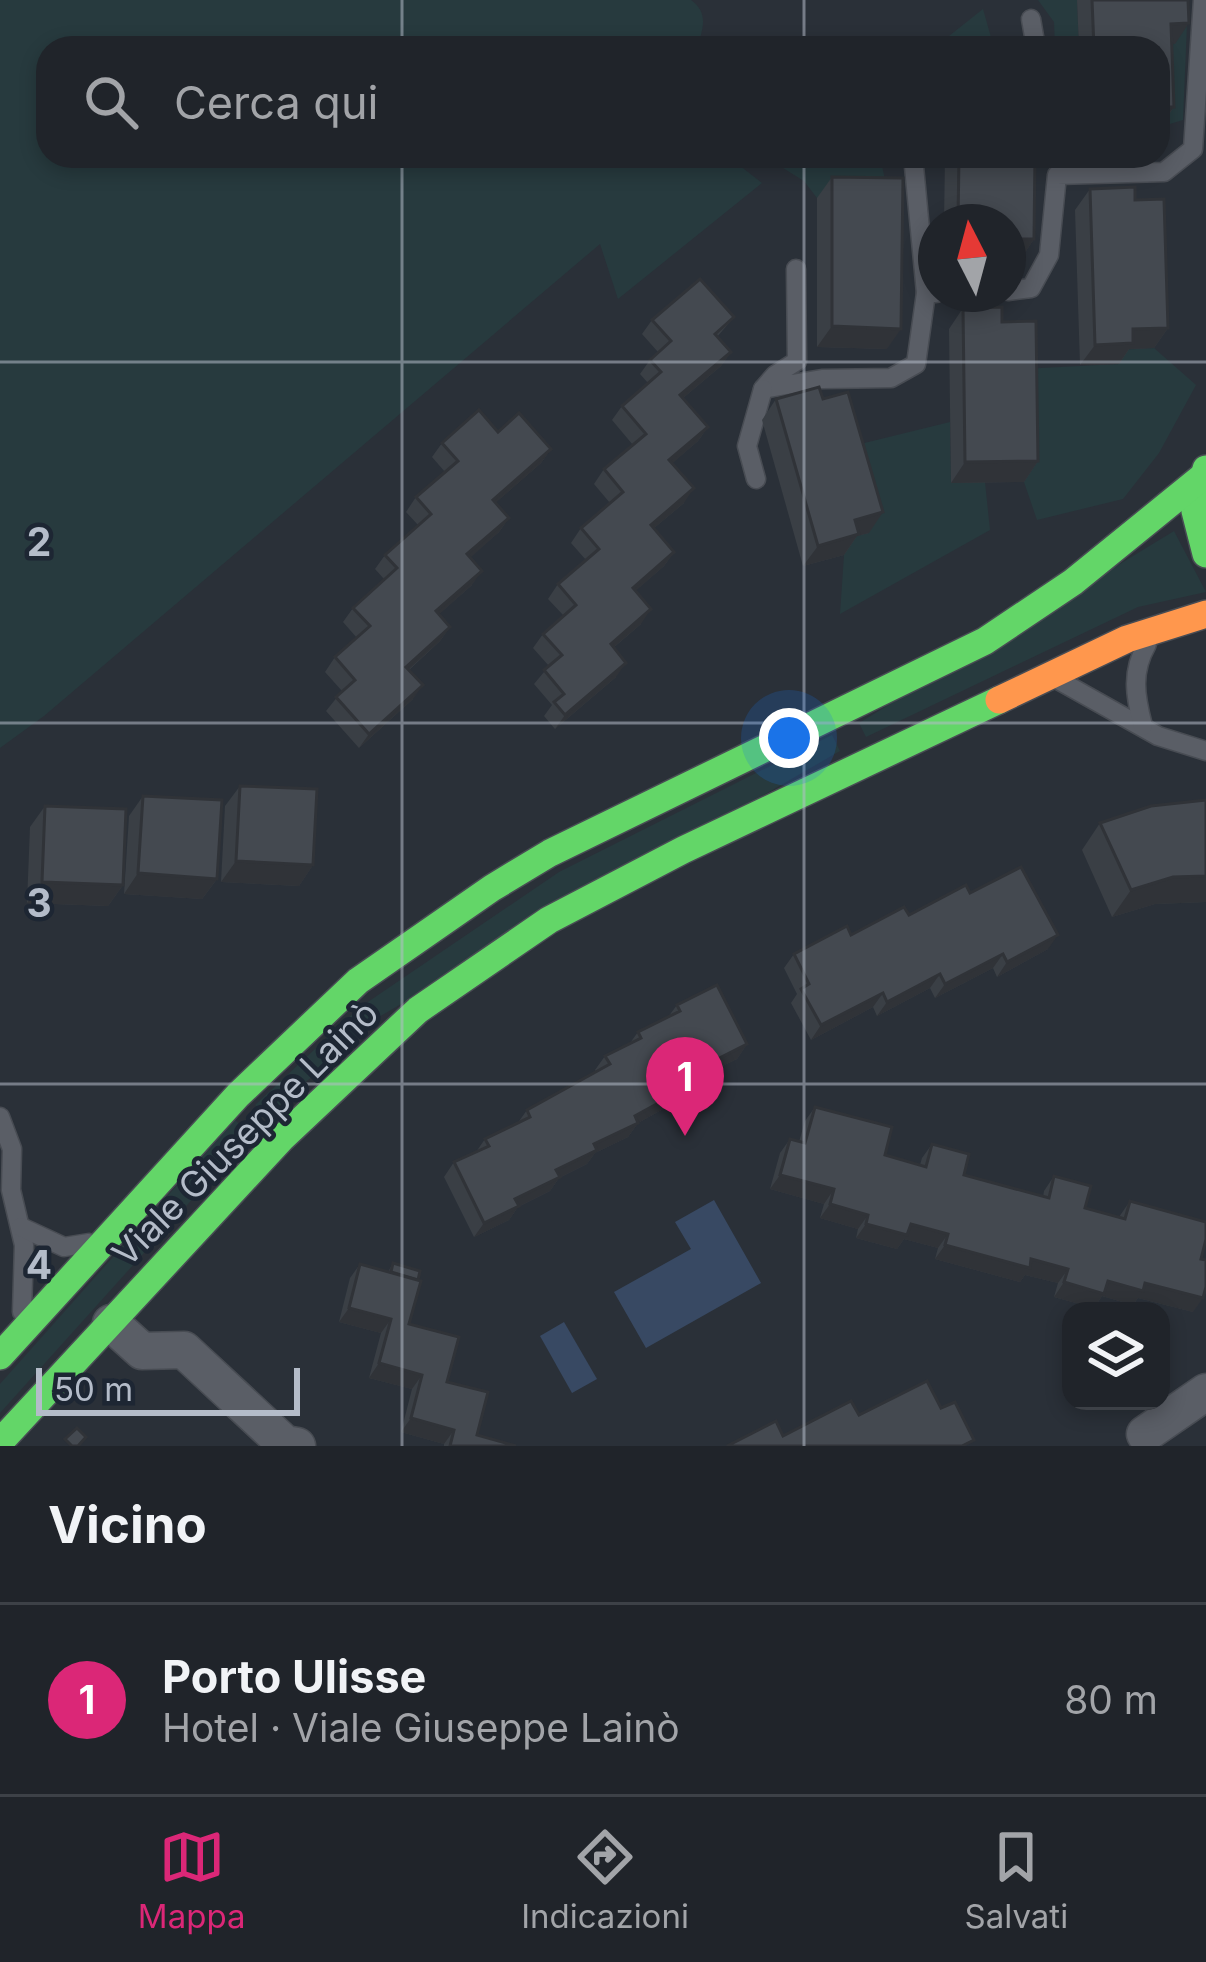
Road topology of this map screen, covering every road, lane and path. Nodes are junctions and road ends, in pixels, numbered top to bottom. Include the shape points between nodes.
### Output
1 (1203, 0) edge
2 (1031, 19) dead end
3 (1034, 36) edge
4 (1170, 167) edge
5 (915, 168) edge
6 (1055, 168) edge
7 (1102, 168) edge
8 (1169, 168) edge
9 (919, 204) edge
10 (796, 269) dead end
11 (1026, 289) edge
12 (927, 312) edge
13 (763, 389) junction
14 (1204, 473) edge
15 (756, 479) dead end
16 (1206, 554) edge
17 (1206, 614) edge
18 (1155, 630) junction
19 (1052, 677) junction
20 (1144, 726) junction
21 (1206, 752) edge
22 (0, 1117) edge
23 (12, 1216) edge
24 (105, 1240) junction
25 (110, 1323) junction
26 (20, 1334) junction
27 (0, 1356) edge
28 (1206, 1392) edge
29 (1145, 1434) dead end
30 (0, 1442) edge
31 (297, 1446) edge

1 - 4 lane via 1193,149
2 - 3 lane
5 - 9 lane
6 - 11 lane via 1049,255
7 - 8 lane
10 - 13 lane via 797,361
12 - 13 lane via 916,364 891,378
13 - 15 lane via 747,446
14 - 16 main road via 1195,511
14 - 24 main road, Viale Giuseppe Lainò via 1087,572 985,641 550,853 396,954 238,1095
17 - 18 main road, Viale Giuseppe Lainò
18 - 19 main road, Viale Giuseppe Lainò
18 - 20 lane via 1136,663
19 - 20 lane
19 - 25 main road, Viale Giuseppe Lainò via 683,850 549,920 455,984 280,1139
20 - 21 lane
22 - 23 lane via 12,1149
23 - 24 lane via 64,1246
23 - 26 lane via 26,1289
24 - 26 main road, Viale Giuseppe Lainò
25 - 30 main road, Viale Giuseppe Lainò
25 - 31 street via 142,1351 184,1350 285,1444
26 - 27 main road, Viale Giuseppe Lainò
28 - 29 street

